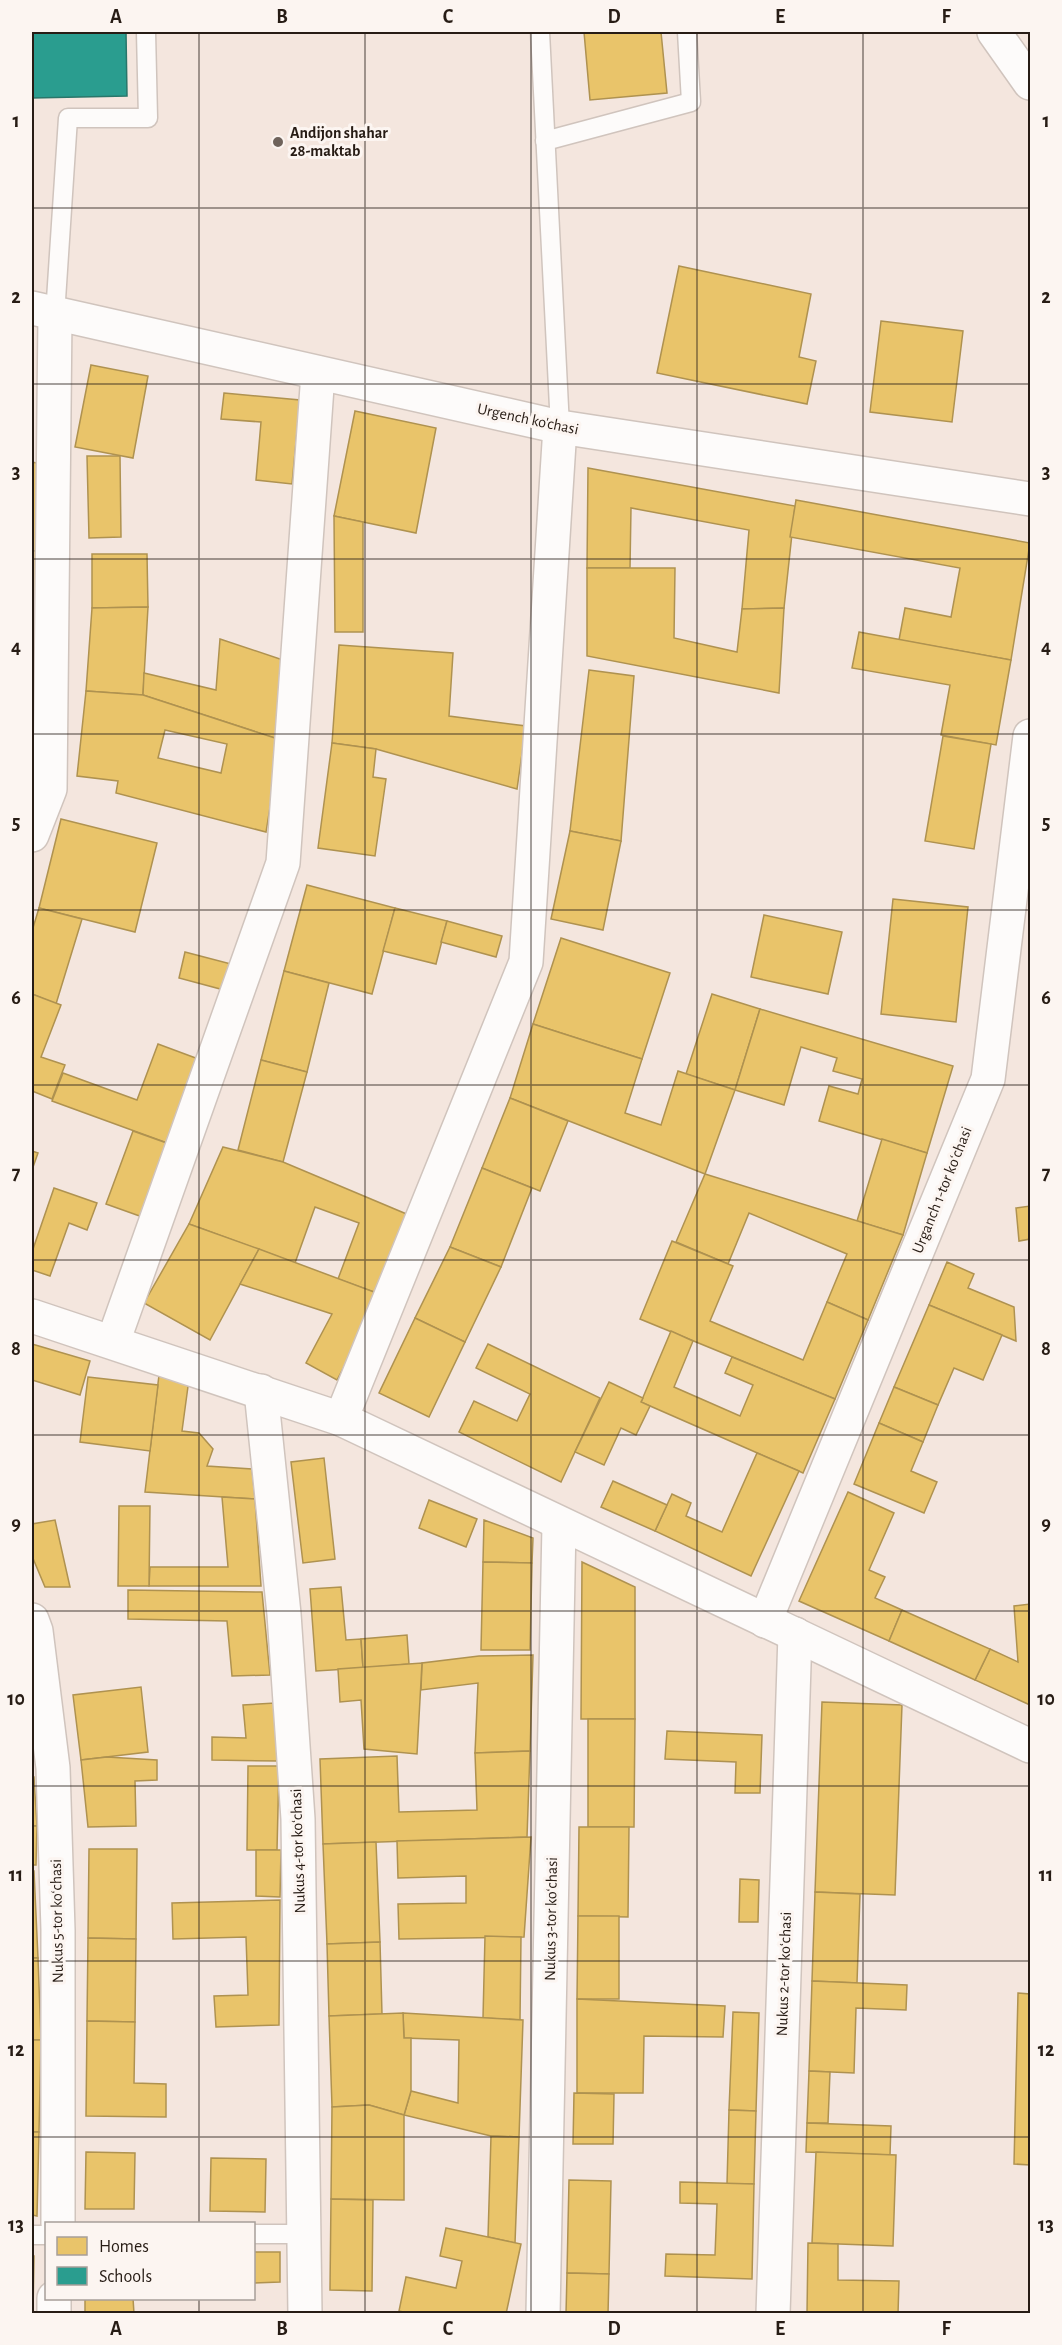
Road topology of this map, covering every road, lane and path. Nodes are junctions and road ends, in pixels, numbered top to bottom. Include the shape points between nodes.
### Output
1 (146, 32) edge
2 (540, 32) edge
3 (687, 32) edge
4 (994, 32) edge
5 (1030, 83) edge
6 (545, 141) junction
7 (43, 311) edge
8 (318, 373) junction
9 (560, 427) junction
10 (1030, 499) edge
11 (1030, 736) edge
12 (41, 786) edge
13 (32, 835) edge
14 (32, 1316) edge
15 (113, 1342) junction
16 (261, 1391) junction
17 (341, 1419) junction
18 (559, 1525) junction
19 (32, 1620) edge
20 (765, 1621) junction
21 (795, 1634) junction
22 (1030, 1746) edge
23 (58, 2222) edge
24 (255, 2234) edge
25 (306, 2234) junction
26 (305, 2313) edge
27 (543, 2313) edge
28 (773, 2313) edge

1 - 7 lane via 148,118 68,118
2 - 6 lane
3 - 6 lane via 691,102
4 - 5 street
6 - 9 lane
7 - 8 street, Urgench ko'chasi
7 - 12 street
8 - 9 street, Urgench ko'chasi
8 - 15 street via 283,863
9 - 10 street, Urgench ko'chasi
9 - 17 street via 526,962
11 - 20 street, Urganch 1-tor koʻchasi via 988,1079
12 - 13 street
14 - 15 street
15 - 16 street
16 - 17 street
16 - 25 street, Nukus 4-tor koʻchasi via 284,1614 298,1819
17 - 18 street
18 - 20 street
18 - 27 street, Nukus 3-tor koʻchasi
19 - 23 street, Nukus 5-tor koʻchasi via 53,1768 58,1930
20 - 21 street
21 - 22 street
21 - 28 street, Nukus 2-tor koʻchasi
24 - 25 lane
25 - 26 street, Nukus 4-tor koʻchasi

